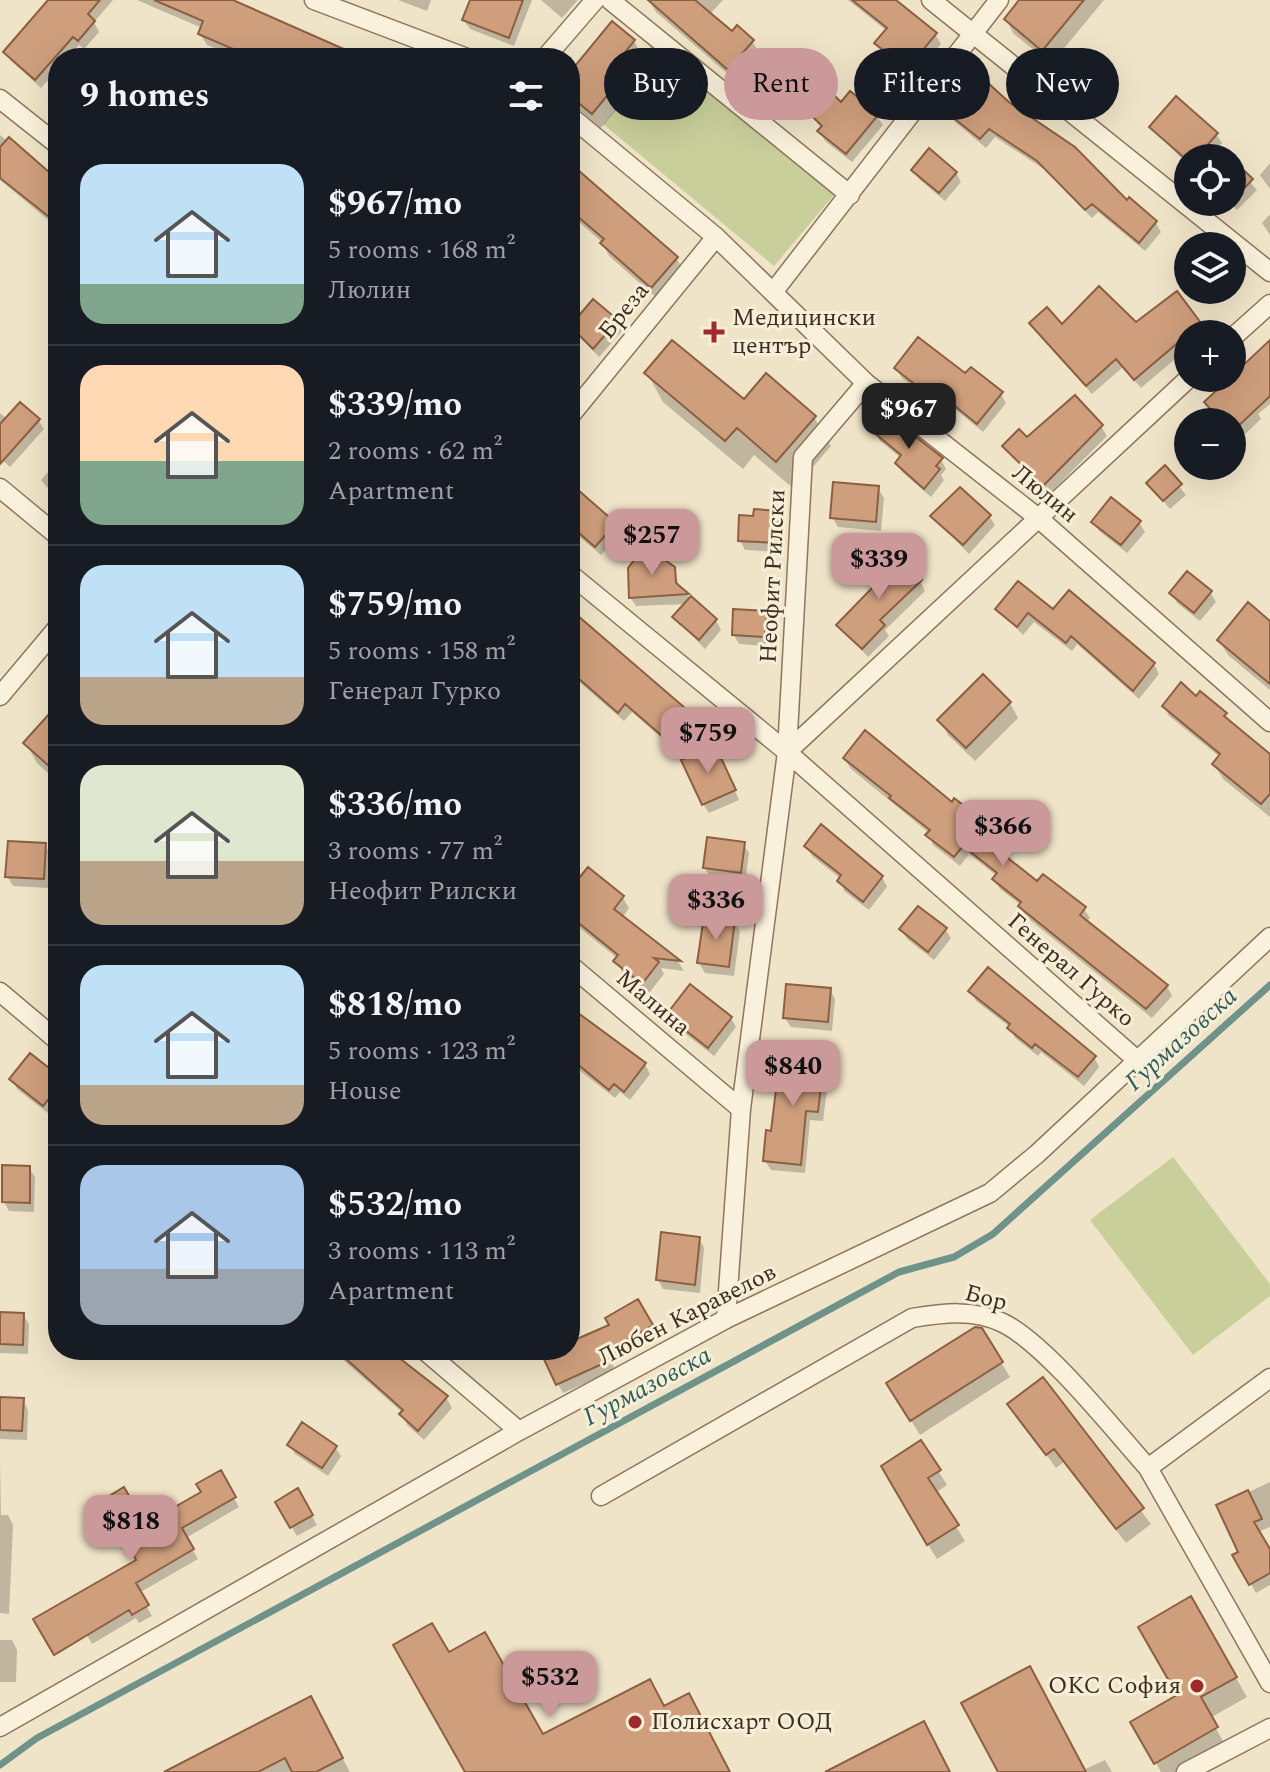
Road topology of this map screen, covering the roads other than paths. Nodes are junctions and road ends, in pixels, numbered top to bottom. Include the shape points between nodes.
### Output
1 (314, 0) edge
2 (595, 0) edge
3 (610, 0) edge
4 (931, 0) edge
5 (999, 0) edge
6 (972, 35) junction
7 (441, 48) edge
8 (554, 48) edge
9 (0, 99) edge
10 (580, 124) edge
11 (48, 137) edge
12 (850, 195) junction
13 (716, 237) junction
14 (1270, 272) edge
15 (774, 291) junction
16 (1270, 304) edge
17 (1246, 325) edge
18 (866, 383) junction
19 (1174, 392) edge
20 (580, 404) edge
21 (0, 488) edge
22 (1037, 517) junction
23 (48, 528) edge
24 (580, 582) edge
25 (48, 639) edge
26 (0, 696) edge
27 (1270, 722) edge
28 (787, 752) junction
29 (1270, 937) edge
30 (580, 973) edge
31 (0, 992) edge
32 (48, 1033) edge
33 (1138, 1061) junction
34 (741, 1109) junction
35 (726, 1319) junction
36 (436, 1360) edge
37 (1270, 1378) edge
38 (519, 1431) junction
39 (1148, 1468) junction
40 (601, 1496) dead end
41 (1270, 1683) edge
42 (0, 1727) edge
43 (1270, 1728) edge
44 (1191, 1771) edge

1 - 7 street
2 - 8 street
3 - 12 street
4 - 6 street
5 - 6 street
6 - 12 street
6 - 14 street
9 - 11 street
10 - 13 street, Люлин
12 - 15 street
13 - 15 street, Люлин
13 - 20 street, Бреза
15 - 18 street, Люлин
16 - 17 street
18 - 22 street, Люлин
18 - 28 street, Неофит Рилски via 803,457
19 - 22 street
21 - 23 street
22 - 27 street, Люлин
22 - 28 street
24 - 28 street, Генерал Гурко
25 - 26 street
28 - 33 street, Генерал Гурко
28 - 34 street, Неофит Рилски
29 - 33 street, Любен Каравелов
30 - 34 street, Малина
31 - 32 street
33 - 35 street, Любен Каравелов via 990,1193
34 - 35 street, Неофит Рилски
35 - 38 street, Любен Каравелов
36 - 38 street
37 - 39 street
38 - 42 street, Любен Каравелов
39 - 40 street, Бор via 1048,1359 1004,1323 954,1311 912,1318
39 - 41 street, Бор
43 - 44 street

